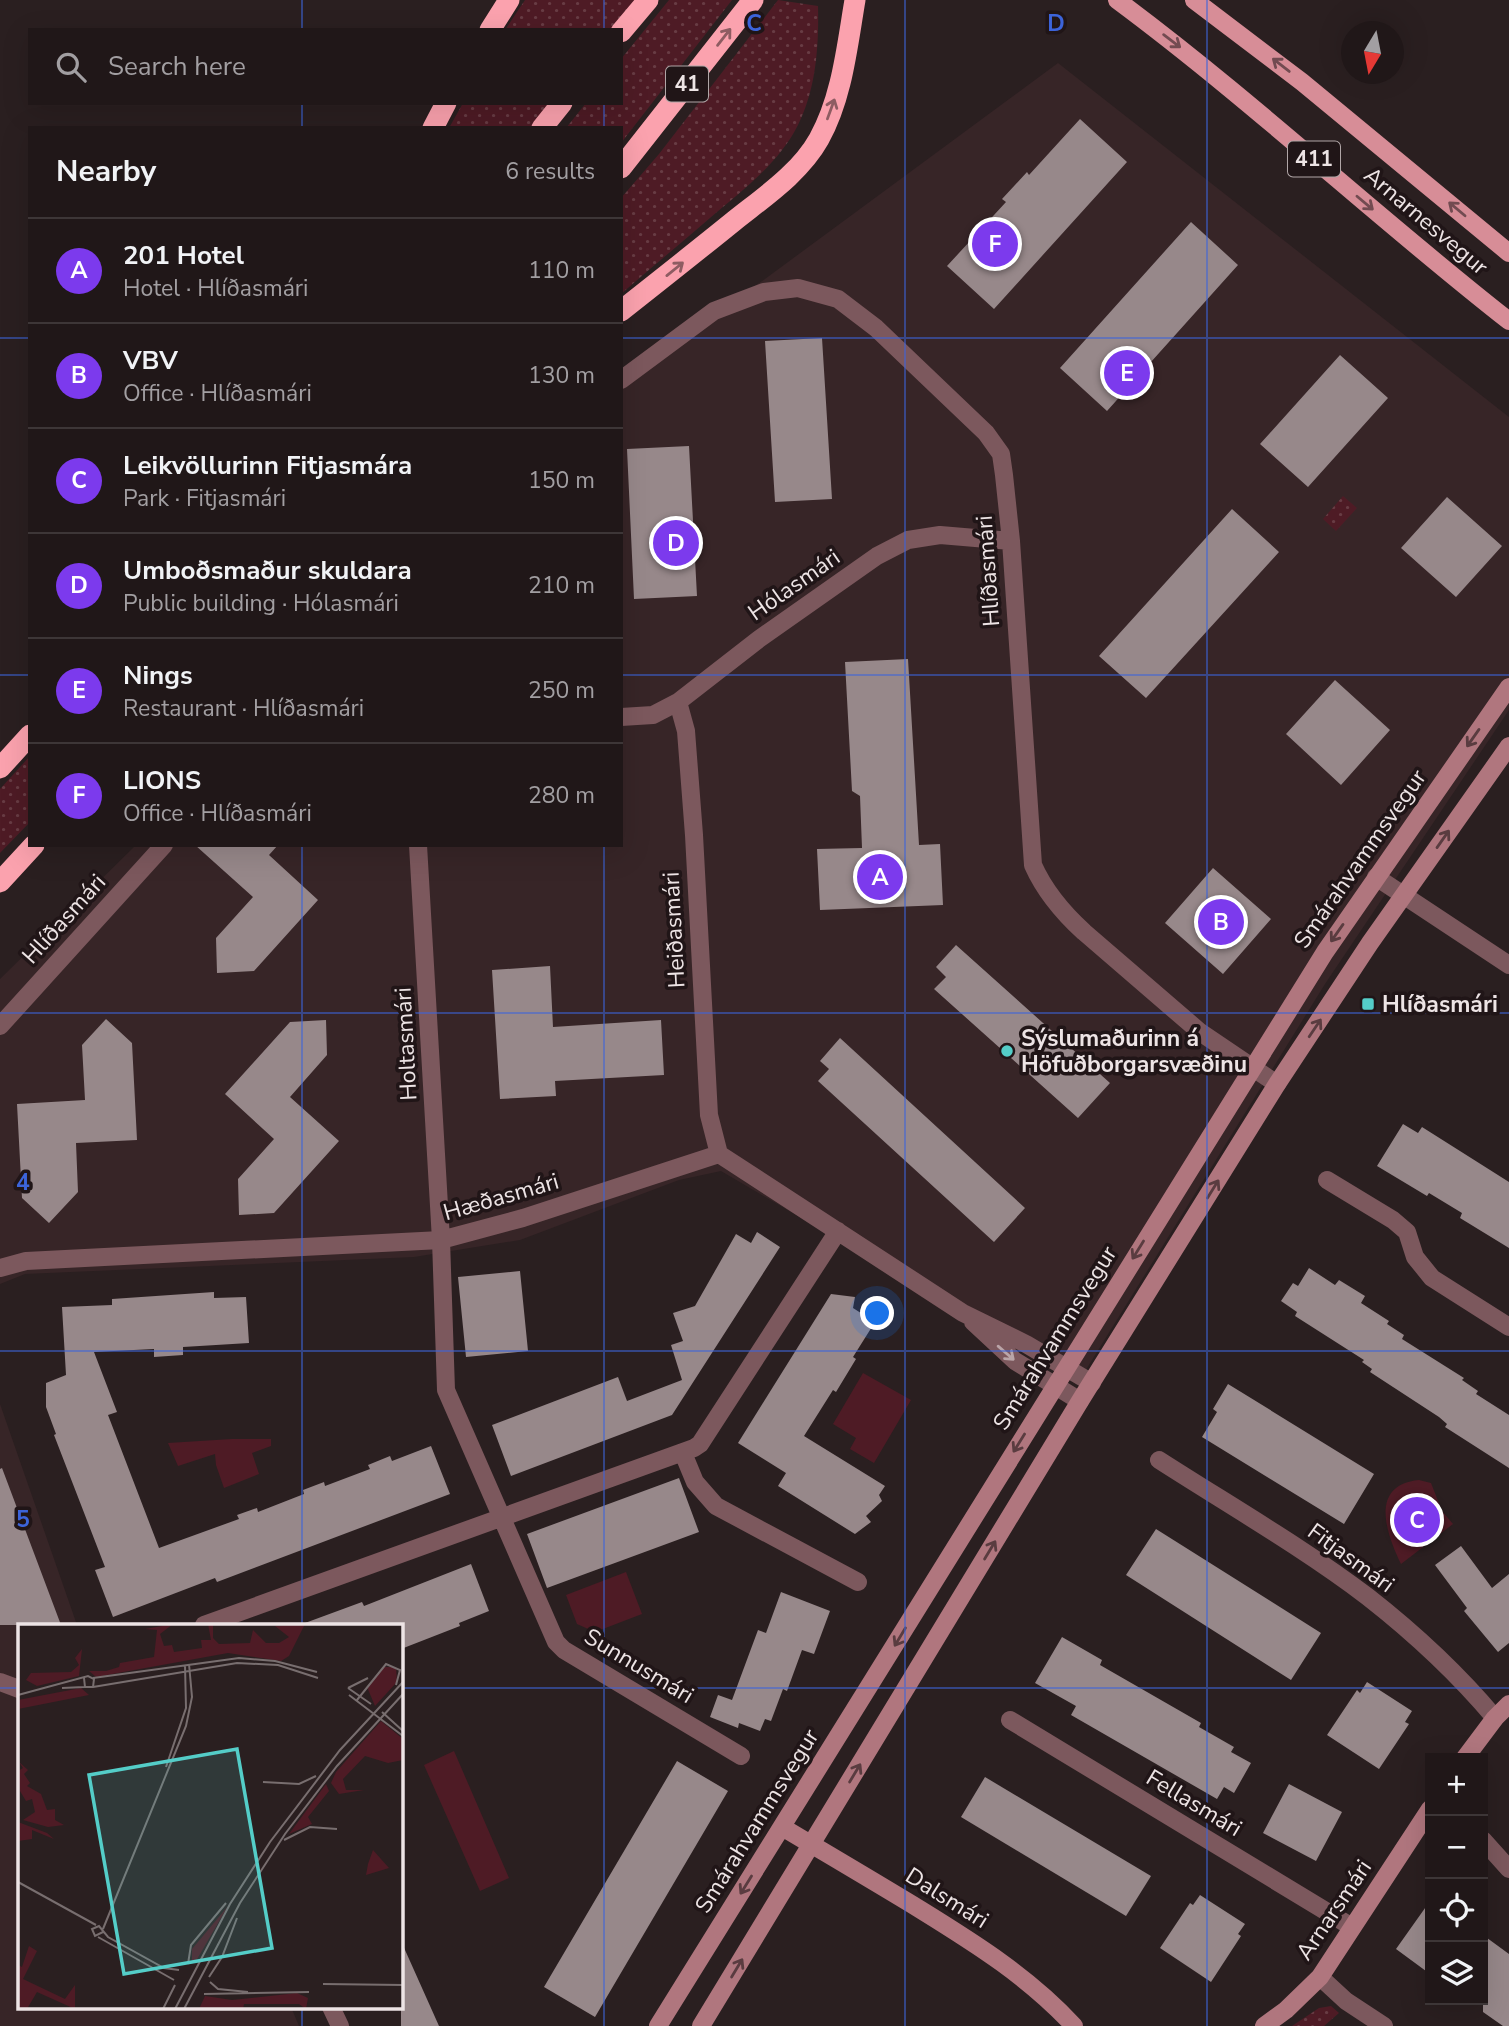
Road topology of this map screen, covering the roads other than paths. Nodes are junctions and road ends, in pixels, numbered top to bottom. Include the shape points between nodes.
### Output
1 (509, 0) edge
2 (648, 0) edge
3 (753, 0) edge
4 (855, 0) edge
5 (1117, 0) edge
6 (1194, 0) edge
7 (490, 28) edge
8 (623, 30) edge
9 (445, 105) edge
10 (560, 105) edge
11 (434, 126) edge
12 (544, 126) edge
13 (623, 165) edge
14 (1509, 253) edge
15 (623, 310) edge
16 (1509, 321) edge
17 (623, 379) edge
18 (1011, 541) junction
19 (1509, 687) edge
20 (678, 702) junction
21 (623, 717) edge
22 (28, 737) edge
23 (1509, 746) edge
24 (0, 768) edge
25 (32, 847) edge
26 (162, 847) edge
27 (418, 847) edge
28 (1376, 877) junction
29 (0, 882) edge
30 (1404, 895) junction
31 (1509, 965) edge
32 (0, 1026) edge
33 (1251, 1068) junction
34 (1277, 1084) junction
35 (719, 1154) junction
36 (1327, 1180) dead end
37 (838, 1231) junction
38 (441, 1240) junction
39 (0, 1268) edge
40 (963, 1312) junction
41 (1509, 1327) edge
42 (1066, 1367) junction
43 (1092, 1383) junction
44 (1055, 1385) junction
45 (1080, 1401) junction
46 (683, 1453) junction
47 (1159, 1460) dead end
48 (502, 1519) junction
49 (858, 1582) dead end
50 (207, 1624) edge
51 (0, 1682) edge
52 (18, 1689) edge
53 (1509, 1704) edge
54 (1496, 1718) junction
55 (1010, 1720) dead end
56 (1469, 1753) edge
57 (741, 1756) dead end
58 (1425, 1816) edge
59 (782, 1827) junction
60 (812, 1845) junction
61 (1488, 1846) edge
62 (1509, 1869) edge
63 (1352, 1927) junction
64 (1320, 1977) junction
65 (331, 2008) edge
66 (340, 2026) edge
67 (658, 2026) edge
68 (701, 2026) edge
69 (1074, 2026) edge
70 (1264, 2026) edge
71 (1384, 2026) edge

1 - 7 highway
2 - 8 highway
13 -> 3 highway, 41
15 -> 4 highway via 772,191 818,141 835,97
5 -> 16 main road, Arnarnesvegur / 411 via 1190,54
14 -> 6 main road, Arnarnesvegur / 411 via 1302,82
9 - 11 highway
10 - 12 highway
17 - 18 street, Hlíðasmári via 714,311 764,292 798,288 838,299 986,433 1001,454
18 - 20 street, Hólasmári via 940,535 908,540 877,556 759,639
18 - 33 street, Hlíðasmári via 1033,865 1043,887 1084,932 1200,1032
19 -> 28 main road, Smárahvammsvegur
20 - 21 street, Hólasmári via 653,715
20 - 35 street, Heiðasmári via 694,835 709,1115
22 - 24 highway
30 -> 23 main road
25 - 29 highway
26 - 32 street, Hlíðasmári
27 - 38 street, Holtasmári
28 - 30 street
28 -> 33 main road, Smárahvammsvegur
30 - 31 street
34 -> 30 main road
33 - 34 street, Hlíðasmári
33 -> 42 main road, Smárahvammsvegur
43 -> 34 main road
35 - 37 street
35 - 38 street, Hæðasmári
36 - 41 street via 1393,1220 1407,1232 1415,1257 1432,1278
37 - 40 street
37 - 46 street via 701,1444
38 - 39 street, Hæðasmári via 26,1261
38 - 48 street, Sunnusmári via 446,1390
40 - 42 street
40 -> 44 street via 1015,1361
42 - 43 street
42 - 44 main road, Smárahvammsvegur
43 - 45 main road
44 - 45 street
44 -> 59 main road, Smárahvammsvegur
60 -> 45 main road
46 - 48 street
46 - 49 street via 695,1482 716,1506
47 - 54 street, Fitjasmári via 1370,1598 1473,1691
48 - 50 street
48 - 57 street, Sunnusmári via 551,1634 564,1650
51 - 52 street
53 - 54 main road
54 - 56 main road
55 - 63 street, Fellasmári
58 - 63 main road, Arnarsmári
59 - 60 main road, Dalsmári
59 -> 67 main road, Smárahvammsvegur
68 -> 60 main road
60 - 69 main road, Dalsmári via 1011,1968
61 - 62 street
63 - 64 main road, Arnarsmári
64 - 70 main road, Arnarsmári
64 - 71 street
65 - 66 street

